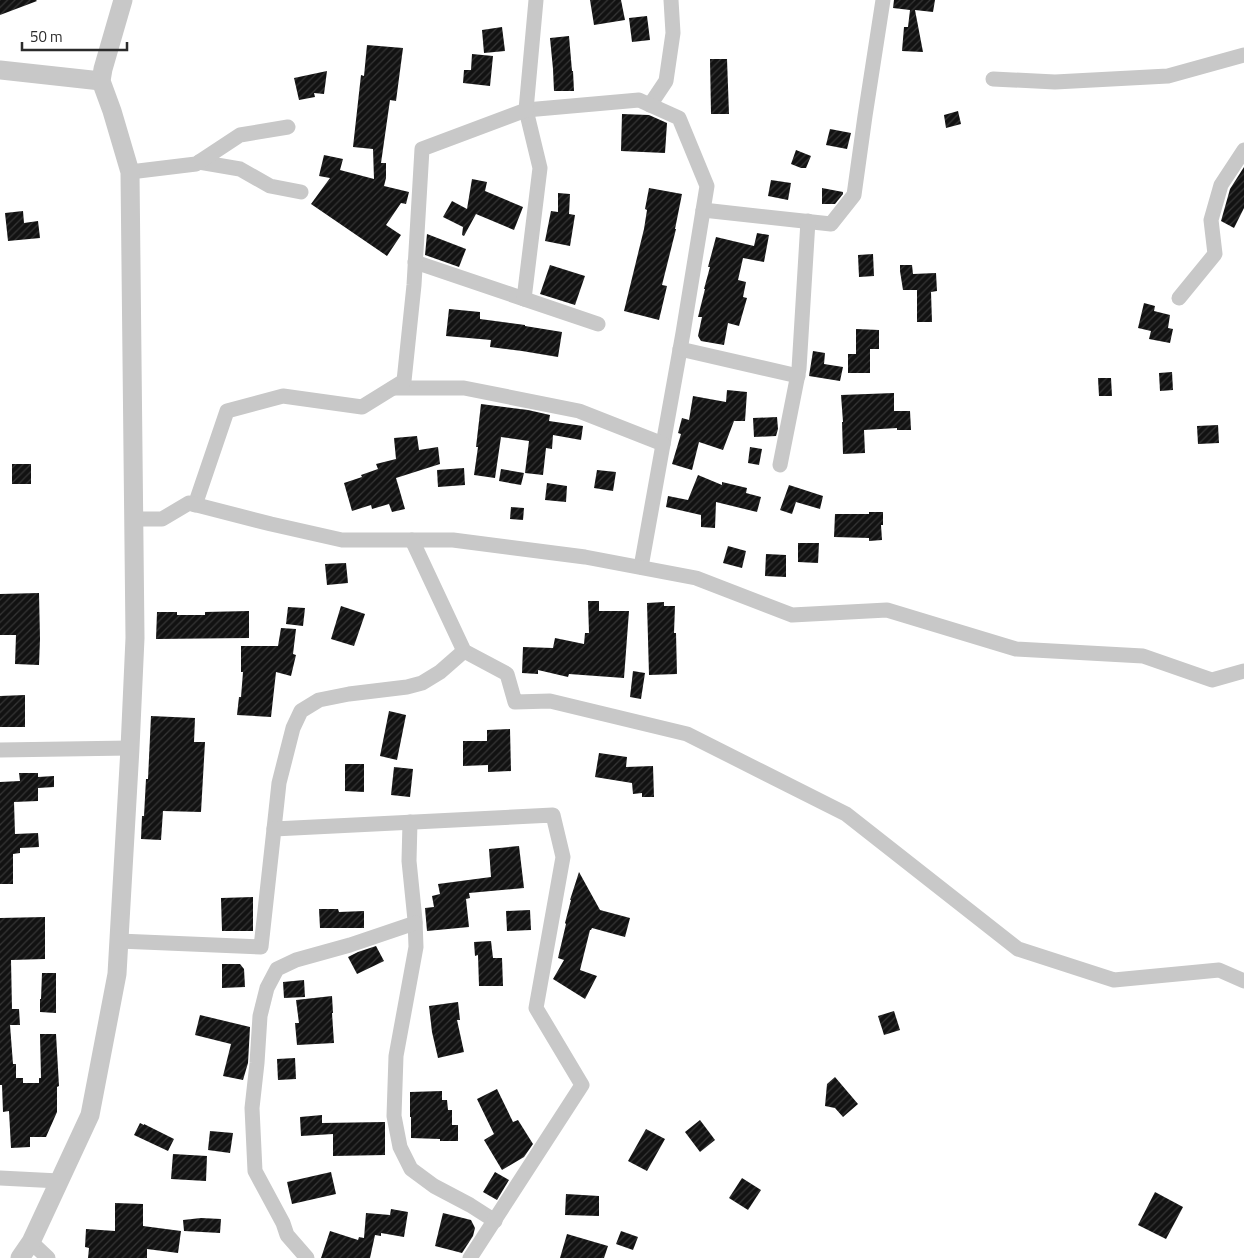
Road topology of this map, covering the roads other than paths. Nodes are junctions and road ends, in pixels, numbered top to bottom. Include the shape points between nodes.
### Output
1 (123, 0) edge
2 (536, 0) edge
3 (671, 0) edge
4 (883, 0) edge
5 (1244, 55) edge
6 (0, 70) edge
7 (993, 79) dead end
8 (101, 81) junction
9 (650, 105) junction
10 (526, 110) junction
11 (288, 127) dead end
12 (1244, 150) edge
13 (199, 162) junction
14 (130, 172) junction
15 (301, 192) dead end
16 (703, 210) junction
17 (808, 222) junction
18 (415, 262) junction
19 (1179, 298) dead end
20 (524, 299) junction
21 (598, 324) dead end
22 (680, 349) junction
23 (798, 376) junction
24 (393, 388) junction
25 (663, 444) junction
26 (780, 464) dead end
27 (195, 505) junction
28 (133, 519) junction
29 (412, 540) junction
30 (641, 567) junction
31 (464, 651) junction
32 (1244, 671) edge
33 (130, 748) junction
34 (0, 750) edge
35 (410, 822) junction
36 (274, 829) junction
37 (416, 923) junction
38 (119, 941) junction
39 (1244, 981) edge
40 (0, 1178) edge
41 (59, 1181) junction
42 (495, 1221) junction
43 (31, 1242) junction
44 (20, 1258) edge
45 (48, 1258) edge
46 (307, 1258) edge
47 (470, 1258) edge

1 - 8 street
2 - 10 street
3 - 9 street via 673,33 666,82
4 - 17 street via 854,195 831,224
5 - 7 street via 1168,76 1054,82
6 - 8 street
8 - 14 street
9 - 10 street via 640,100
9 - 16 street via 678,118 707,186
10 - 18 street via 422,149
10 - 20 street via 540,168
11 - 13 street via 240,135
12 - 19 street via 1221,185 1210,220 1215,254
13 - 14 street
13 - 15 street via 240,169 270,186
14 - 28 street
16 - 17 street
16 - 22 street
17 - 23 street
18 - 20 street
18 - 24 street via 404,381
20 - 21 street
22 - 23 street
22 - 25 street
23 - 26 street
24 - 25 street via 464,388 579,411
24 - 27 street via 362,407 283,396 227,411
25 - 30 street
27 - 28 street via 189,503 162,519
27 - 29 street via 342,540
28 - 33 street via 135,638
29 - 30 street via 453,540
29 - 31 street
30 - 32 street via 696,578 792,615 887,610 1016,649 1143,656 1212,680
31 - 36 street via 422,683 319,700 301,711 293,728 280,783
31 - 39 street via 507,674 515,702 550,701 687,734 846,814 1018,949 1114,980 1219,970
33 - 34 street
33 - 38 street
35 - 36 street
35 - 37 street via 409,861
35 - 42 street via 553,815 562,857 536,1008 582,1085
36 - 38 street via 261,947
37 - 42 street via 416,947 396,1056 394,1116 400,1147 411,1169
37 - 46 street via 296,960 277,969 268,988 260,1016 252,1108 255,1171 280,1215 287,1235
38 - 41 street via 90,1115
40 - 41 street
41 - 43 street
42 - 47 street
43 - 44 street
43 - 45 street

